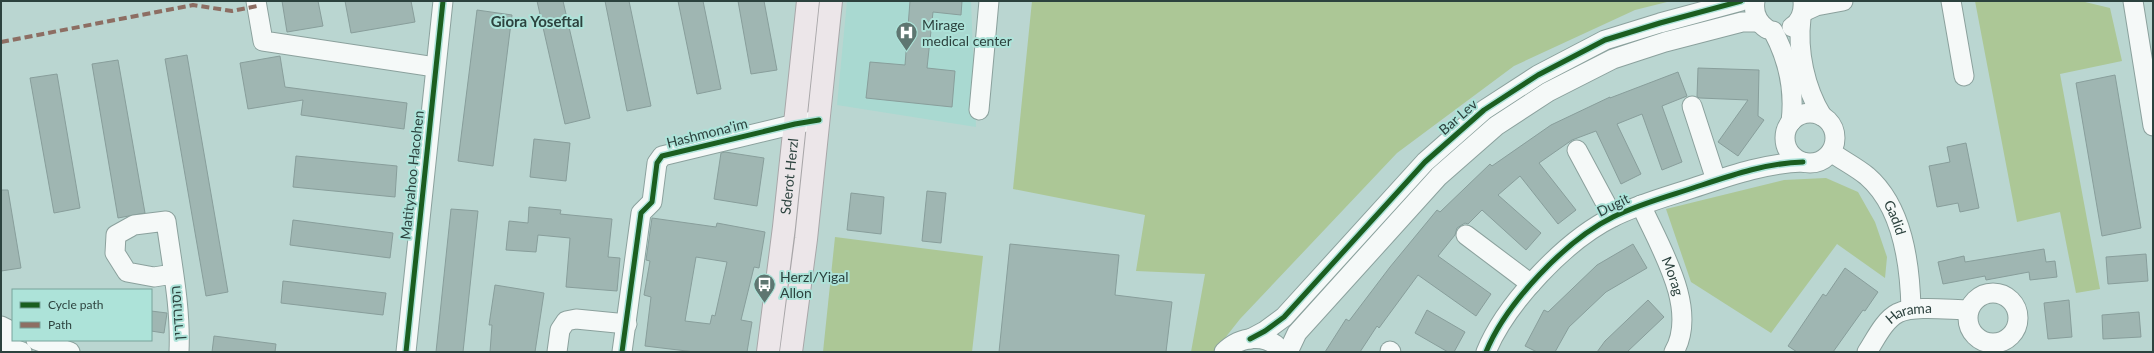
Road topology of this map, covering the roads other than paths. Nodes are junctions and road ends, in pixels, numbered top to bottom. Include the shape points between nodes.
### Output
1 (256, 1) edge
2 (443, 1) edge
3 (808, 1) edge
4 (831, 1) edge
5 (988, 1) edge
6 (1741, 1) edge
7 (1755, 1) edge
8 (1843, 1) edge
9 (1951, 1) edge
10 (2123, 1) edge
11 (2133, 1) edge
12 (1802, 11) edge
13 (1766, 27) junction
14 (2136, 28) junction
15 (2148, 62) edge
16 (435, 66) junction
17 (1964, 76) dead end
18 (1692, 106) dead end
19 (979, 110) dead end
20 (1822, 116) junction
21 (818, 120) junction
22 (795, 124) junction
23 (2153, 126) edge
24 (1788, 130) junction
25 (1576, 150) dead end
26 (1831, 152) junction
27 (1803, 162) junction
28 (1739, 173) junction
29 (1716, 180) junction
30 (1641, 205) junction
31 (1613, 217) junction
32 (1466, 235) dead end
33 (174, 274) dead end
34 (1531, 284) junction
35 (1912, 309) junction
36 (1969, 310) junction
37 (627, 324) junction
38 (1, 326) edge
39 (12, 332) edge
40 (1250, 339) junction
41 (39, 341) edge
42 (1, 344) edge
43 (1988, 347) edge
44 (22, 352) edge
45 (70, 352) edge
46 (179, 352) edge
47 (406, 352) edge
48 (557, 352) edge
49 (622, 352) edge
50 (768, 352) edge
51 (791, 352) edge
52 (1224, 352) edge
53 (1282, 352) edge
54 (1288, 352) edge
55 (1486, 352) edge
56 (1674, 352) edge
57 (1866, 352) edge

1 - 16 street via 263,41
2 - 16 street, Matityahoo Hacohen
3 - 22 main road, Sderot Herzl
4 - 21 main road, Sderot Herzl
5 - 19 street
6 - 40 street, Bar Lev via 1605,40 1538,75 1484,110 1425,162 1284,318
7 - 13 street via 1755,15
8 - 12 street
9 - 17 street
10 - 14 street
11 - 14 street
12 - 13 street via 1789,30
12 - 20 street via 1801,46 1806,77 1814,103
13 - 24 street via 1781,46 1791,85 1793,99
13 - 54 street via 1742,22 1665,42 1613,59 1548,92 1496,126 1439,176 1297,333
14 - 15 street
15 - 23 street
16 - 47 street, Matityahoo Hacohen
18 - 29 street
20 - 24 street via 1805,114
20 - 26 street via 1833,128 1834,145
21 - 22 street, Hashmona'im
21 - 51 main road, Sderot Herzl
22 - 37 street, Hashmona'im via 662,156 657,163 652,202 641,213
22 - 50 main road, Sderot Herzl
24 - 27 street via 1790,152
24 - 28 street, Dugit via 1774,153
25 - 31 street
26 - 27 street via 1818,162
26 - 35 street, Gadid via 1867,176 1886,197 1897,222 1906,255
27 - 28 street, Dugit via 1781,163
28 - 29 street, Dugit
29 - 30 street, Dugit
30 - 31 street, Dugit
30 - 56 street, Morag via 1677,287 1682,308 1682,327
31 - 34 street, Dugit via 1582,236
32 - 34 street
33 - 46 street, הסנהדרין via 180,322
34 - 55 street, Dugit via 1490,341
35 - 36 street, Harama
35 - 57 street, Harama via 1897,313
36 - 43 street via 1968,321 1971,330
36 - 43 street via 1972,303 1984,294 2000,294 2013,302 2018,316 2014,331 2003,341
37 - 48 street via 576,319 566,321 560,330
37 - 49 street
38 - 39 street
40 - 52 street via 1231,345
40 - 53 street via 1268,341
41 - 45 street
42 - 44 street

